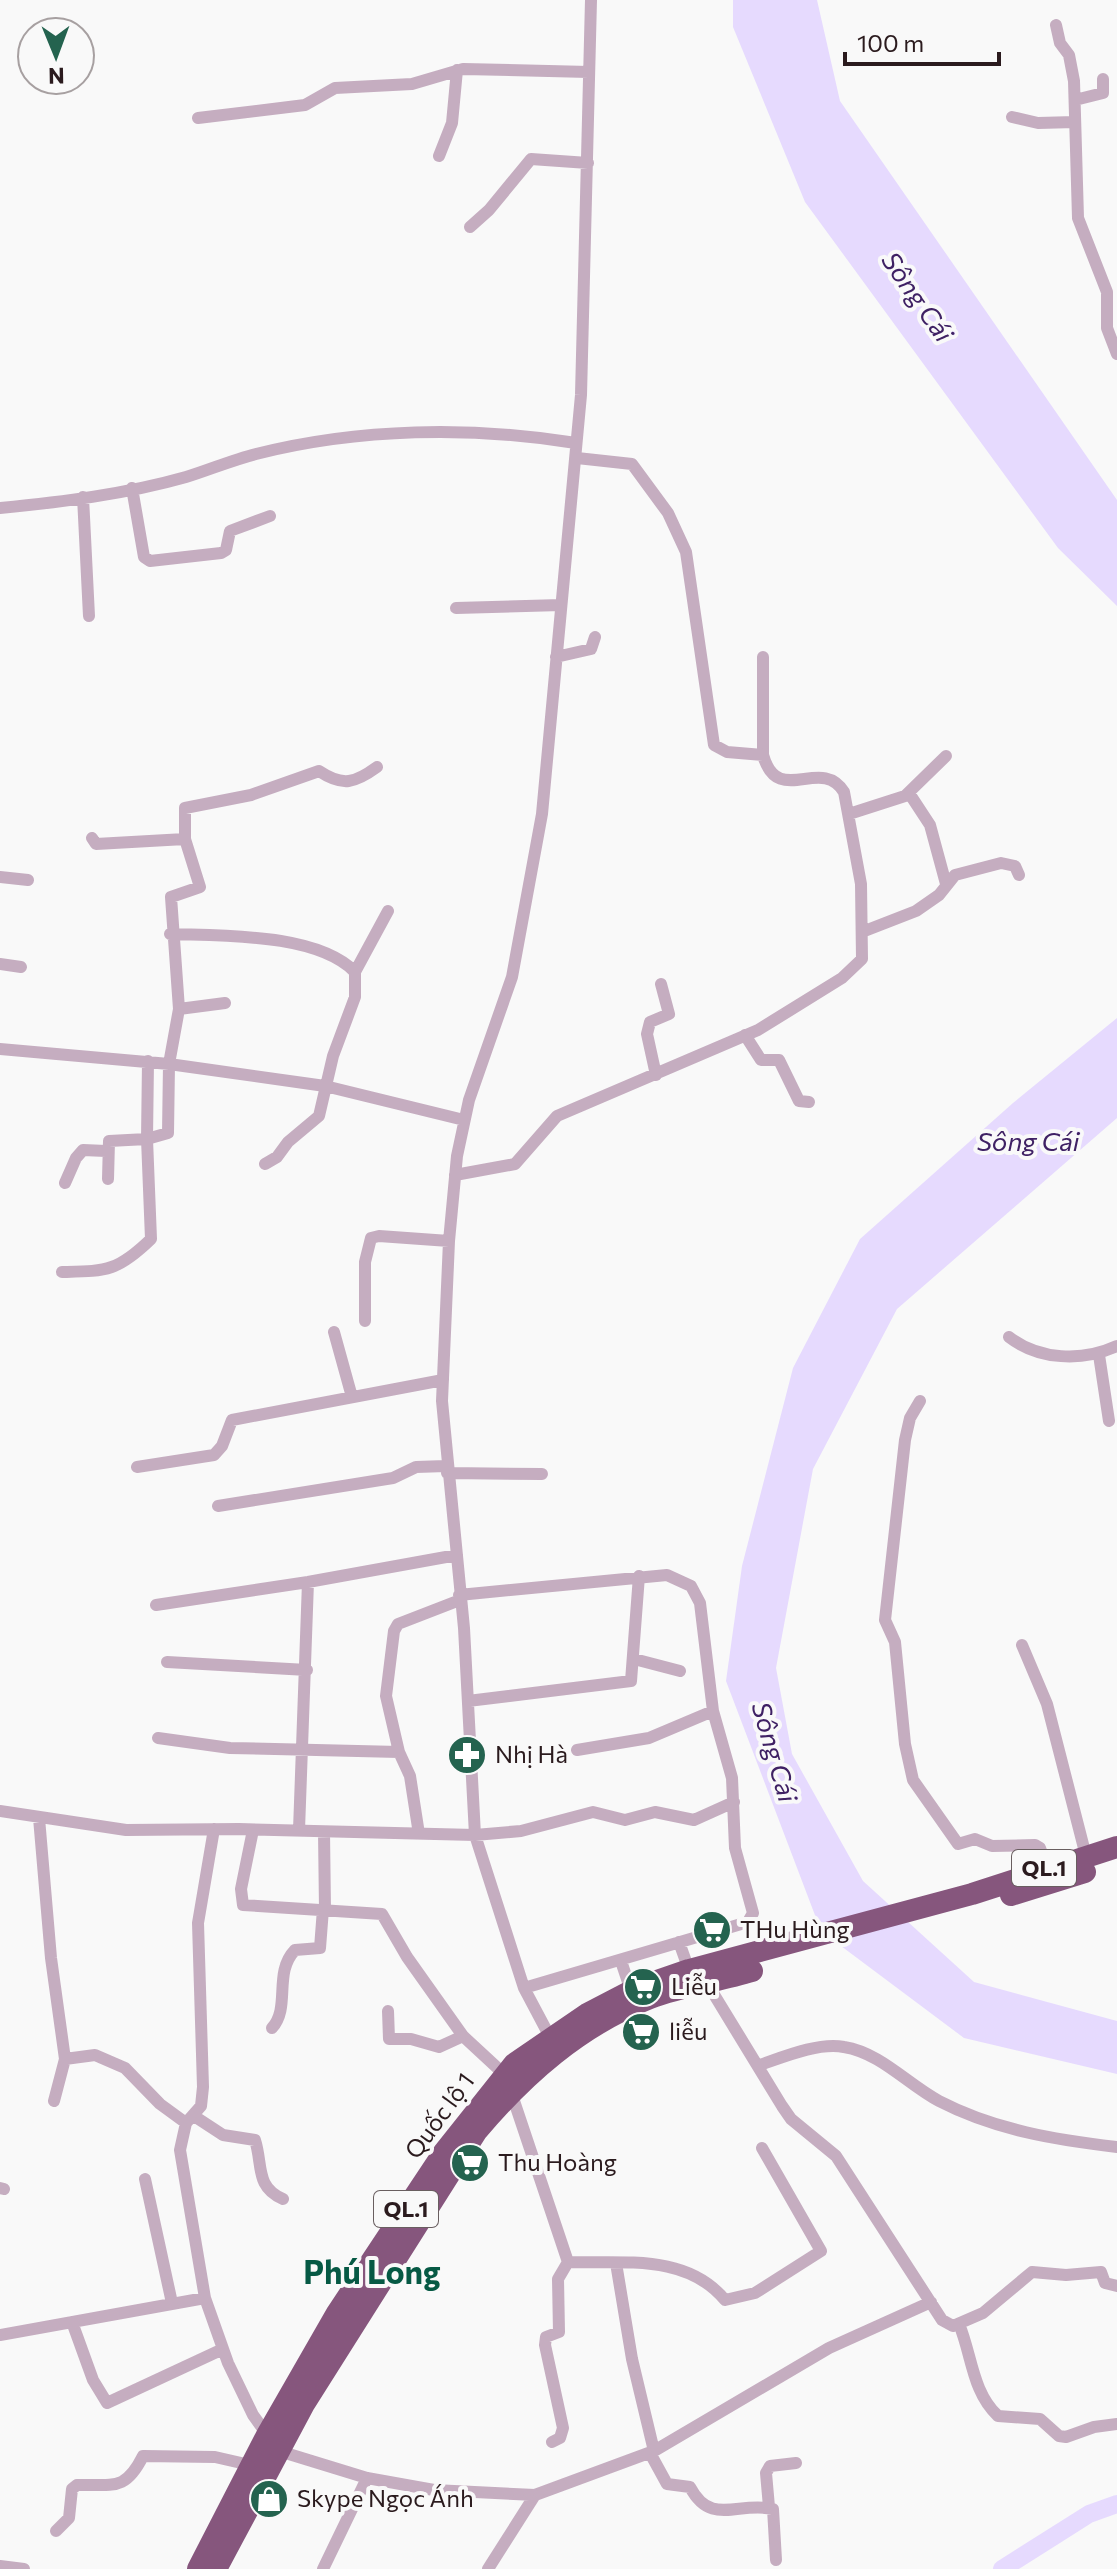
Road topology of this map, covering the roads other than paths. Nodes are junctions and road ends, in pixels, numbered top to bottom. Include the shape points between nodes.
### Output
1 (591, 0) edge
2 (1056, 25) dead end
3 (457, 70) junction
4 (589, 72) junction
5 (1103, 79) dead end
6 (1075, 100) junction
7 (1012, 117) dead end
8 (198, 118) dead end
9 (1075, 122) junction
10 (439, 156) dead end
11 (588, 163) junction
12 (470, 227) dead end
13 (1117, 354) edge
14 (576, 443) junction
15 (577, 458) junction
16 (132, 488) junction
17 (83, 497) junction
18 (0, 508) edge
19 (270, 516) dead end
20 (561, 605) junction
21 (456, 608) dead end
22 (89, 616) dead end
23 (595, 637) dead end
24 (556, 657) junction
25 (763, 657) dead end
26 (763, 755) junction
27 (946, 756) dead end
28 (377, 767) dead end
29 (909, 793) junction
30 (849, 814) junction
31 (92, 838) dead end
32 (185, 839) junction
33 (1019, 875) dead end
34 (0, 877) edge
35 (28, 880) dead end
36 (946, 884) junction
37 (388, 911) dead end
38 (862, 932) junction
39 (170, 934) junction
40 (0, 964) edge
41 (21, 967) dead end
42 (355, 972) junction
43 (661, 984) dead end
44 (225, 1003) dead end
45 (179, 1009) junction
46 (745, 1035) junction
47 (0, 1049) edge
48 (148, 1061) junction
49 (169, 1064) junction
50 (656, 1075) junction
51 (325, 1086) junction
52 (809, 1102) dead end
53 (464, 1120) junction
54 (147, 1139) junction
55 (106, 1151) junction
56 (265, 1164) dead end
57 (455, 1175) junction
58 (108, 1179) dead end
59 (65, 1183) dead end
60 (449, 1241) junction
61 (62, 1272) dead end
62 (365, 1321) dead end
63 (334, 1332) dead end
64 (1009, 1337) dead end
65 (1117, 1346) edge
66 (1099, 1355) junction
67 (443, 1380) junction
68 (352, 1397) junction
69 (920, 1401) dead end
70 (1109, 1421) dead end
71 (137, 1467) dead end
72 (446, 1470) junction
73 (542, 1474) dead end
74 (218, 1506) dead end
75 (457, 1555) junction
76 (639, 1576) junction
77 (308, 1582) junction
78 (459, 1598) junction
79 (156, 1605) dead end
80 (1022, 1645) dead end
81 (634, 1659) junction
82 (167, 1662) dead end
83 (307, 1670) junction
84 (680, 1671) dead end
85 (468, 1701) junction
86 (713, 1711) junction
87 (158, 1738) dead end
88 (303, 1748) junction
89 (577, 1750) dead end
90 (399, 1752) junction
91 (734, 1802) junction
92 (0, 1811) edge
93 (39, 1818) junction
94 (214, 1829) junction
95 (253, 1830) junction
96 (299, 1830) junction
97 (324, 1832) junction
98 (419, 1834) junction
99 (475, 1835) junction
100 (1117, 1847) edge
101 (1086, 1856) junction
102 (1117, 1863) edge
103 (1047, 1867) junction
104 (973, 1901) junction
105 (324, 1910) junction
106 (679, 1942) junction
107 (621, 1961) junction
108 (698, 1977) junction
109 (524, 1988) junction
110 (631, 1991) junction
111 (388, 2011) dead end
112 (272, 2028) dead end
113 (463, 2036) junction
114 (550, 2037) junction
115 (65, 2059) junction
116 (760, 2065) junction
117 (507, 2083) junction
118 (54, 2101) dead end
119 (190, 2120) junction
120 (1117, 2147) edge
121 (762, 2148) dead end
122 (145, 2179) dead end
123 (283, 2199) dead end
124 (568, 2262) junction
125 (616, 2263) junction
126 (1117, 2286) edge
127 (205, 2298) junction
128 (931, 2302) junction
129 (172, 2303) junction
130 (72, 2322) junction
131 (959, 2324) junction
132 (0, 2335) edge
133 (223, 2349) junction
134 (1117, 2424) edge
135 (552, 2442) dead end
136 (273, 2443) junction
137 (652, 2452) junction
138 (796, 2463) dead end
139 (250, 2465) junction
140 (367, 2478) junction
141 (535, 2495) junction
142 (769, 2507) junction
143 (56, 2531) dead end
144 (776, 2560) dead end
145 (0, 2566) edge
146 (24, 2569) edge
147 (198, 2569) edge
148 (216, 2569) edge
149 (323, 2569) edge
150 (488, 2569) edge

1 - 4 street
2 - 6 street via 1073,66
3 - 4 street
3 - 8 street via 412,84 335,88 305,105
3 - 10 street via 452,123
4 - 11 street
5 - 6 street via 1103,93
6 - 9 street
7 - 9 street
9 - 13 street via 1078,218 1107,292 1107,328
11 - 12 street via 531,159
11 - 14 street
14 - 15 street
14 - 16 street via 489,432 411,433 255,454
15 - 20 street
15 - 26 street via 632,464 668,513 686,552 714,745 727,752
16 - 17 street
16 - 19 street via 144,557 150,561 221,553 230,531
17 - 18 street
17 - 22 street
20 - 21 street
20 - 24 street
23 - 24 street via 591,649
24 - 53 street via 542,814 512,977
25 - 26 street
26 - 30 street via 771,775 779,780 818,777 839,785
27 - 29 street
28 - 32 street via 350,783 319,771 251,795 190,805 184,813
29 - 30 street
29 - 36 street via 930,825
30 - 38 street via 861,884
31 - 32 street via 96,844
32 - 39 street via 200,887 171,895
33 - 36 street via 1015,866 1001,863 955,875
34 - 35 street
36 - 38 street via 916,911
37 - 42 street
38 - 46 street via 860,965
39 - 42 street via 250,937 305,948 341,959
39 - 45 street
40 - 41 street
42 - 51 street via 355,997
43 - 50 street via 669,1014 650,1022 647,1034
44 - 45 street
45 - 49 street
46 - 50 street
46 - 52 street via 761,1060 779,1060 799,1101
47 - 48 street
48 - 49 street
48 - 54 street
49 - 51 street
49 - 54 street via 168,1133
50 - 57 street via 557,1116 515,1164
51 - 53 street
51 - 56 street via 317,1120
53 - 57 street
54 - 55 street via 109,1141
54 - 61 street via 151,1239 118,1266 94,1273
55 - 58 street
55 - 59 street via 80,1153
57 - 60 street
60 - 62 street via 371,1238 365,1262
60 - 67 street
63 - 68 street
64 - 66 street via 1039,1355
65 - 66 street
66 - 70 street
67 - 68 street
67 - 72 street
68 - 71 street via 232,1420 214,1455
69 - 103 street via 905,1440 885,1620 895,1642 913,1780 958,1844 975,1839 992,1846 1035,1845
72 - 73 street
72 - 74 street via 416,1467 393,1478
72 - 75 street
75 - 77 street
75 - 78 street
76 - 78 street
76 - 81 street
76 - 86 street via 667,1575 697,1594
77 - 79 street
77 - 83 street
78 - 85 street
78 - 90 street via 398,1624 394,1631 386,1696
80 - 101 street via 1047,1704
81 - 84 street
81 - 85 street via 631,1681
82 - 83 street
83 - 88 street
85 - 99 street
86 - 89 street via 649,1738
86 - 91 street
87 - 88 street via 230,1748
88 - 90 street
88 - 96 street
90 - 98 street via 410,1776
91 - 99 street via 694,1820 647,1812 625,1820 593,1812 521,1831
91 - 106 street via 735,1848 753,1917 720,1934
92 - 93 street
93 - 94 street via 126,1830
93 - 115 street
94 - 95 street
94 - 119 street via 198,1923 203,2087 201,2106
95 - 96 street
95 - 105 street via 240,1895 243,1905
96 - 97 street
97 - 98 street
97 - 105 street
98 - 99 street
99 - 109 street
100 - 101 highway, QL.1
101 - 103 highway, QL.1
102 - 104 highway, QL.1
103 - 104 highway, QL.1
104 - 108 highway, Quốc lộ 1 / QL.1
105 - 112 street via 320,1948 295,1950 288,1957 281,1978 280,2018
105 - 113 street via 386,1917 396,1940
106 - 107 street
106 - 108 street
107 - 109 street
107 - 110 street
108 - 110 highway, Quốc lộ 1 / QL.1
108 - 116 street
108 - 117 highway, Quốc lộ 1 / QL.1 via 602,2021
109 - 114 street
110 - 114 highway, Quốc lộ 1 / QL.1
111 - 113 street via 389,2039 439,2047
113 - 117 street
114 - 117 highway, Quốc lộ 1 / QL.1
115 - 118 street
115 - 119 street via 98,2056 125,2068 160,2104
116 - 120 street via 840,2046 871,2056 940,2101 985,2120 1058,2140
116 - 128 street via 791,2119 836,2156
117 - 124 street
117 - 136 highway, Quốc lộ 1 / QL.1 via 444,2152 337,2313
119 - 123 street via 223,2135 255,2140 262,2182
119 - 127 street via 180,2150
121 - 125 street via 821,2252 755,2293 725,2300 710,2282 659,2262
122 - 129 street
124 - 125 street
124 - 135 street via 558,2279 559,2332 546,2337 563,2428
125 - 137 street
126 - 131 street via 1105,2283 1101,2272 1032,2272 983,2313
127 - 129 street
127 - 133 street
128 - 131 street via 942,2320
128 - 137 street via 829,2348
129 - 130 street
130 - 132 street
130 - 133 street via 107,2403
131 - 134 street via 979,2391 998,2416 1040,2419 1066,2437
133 - 136 street via 240,2391
136 - 139 highway, Quốc lộ 1 / QL.1
136 - 140 street
136 - 148 highway, Quốc lộ 1 / QL.1
137 - 141 street
137 - 142 street via 667,2484 690,2487 707,2509
138 - 142 street via 770,2466
139 - 143 street via 215,2457 143,2456 132,2478 121,2484 72,2489 69,2518
139 - 147 highway, Quốc lộ 1 / QL.1
140 - 141 street via 434,2490
140 - 149 street
141 - 150 street
142 - 144 street via 775,2513
145 - 146 street

